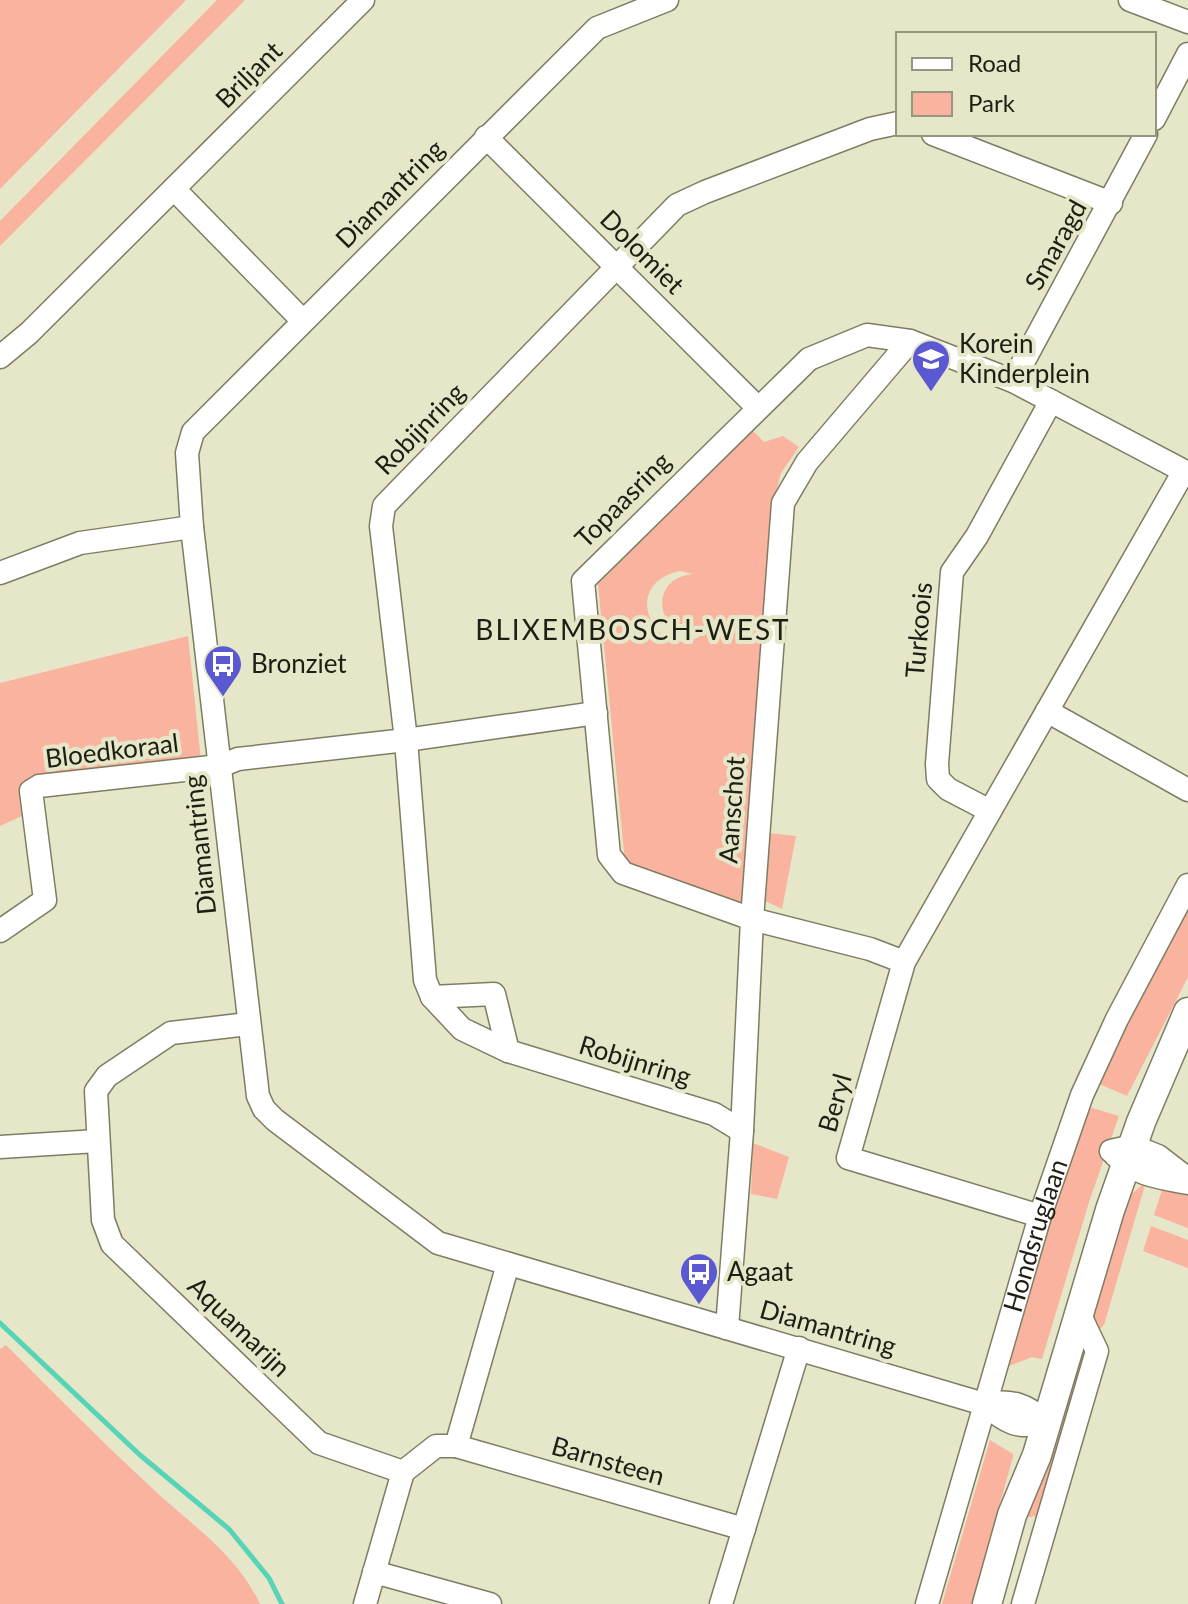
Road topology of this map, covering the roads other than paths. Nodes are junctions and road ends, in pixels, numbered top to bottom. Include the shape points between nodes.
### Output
1 (363, 0) edge
2 (667, 0) edge
3 (1130, 0) edge
4 (1188, 22) edge
5 (1188, 54) edge
6 (1156, 115) edge
7 (896, 123) edge
8 (938, 136) edge
9 (1145, 136) edge
10 (486, 137) junction
11 (174, 189) junction
12 (1111, 203) junction
13 (618, 266) junction
14 (303, 321) junction
15 (910, 341) junction
16 (0, 357) edge
17 (1013, 381) junction
18 (1051, 401) junction
19 (757, 407) junction
20 (1186, 468) edge
21 (192, 527) junction
22 (0, 573) edge
23 (1047, 711) junction
24 (596, 713) junction
25 (406, 740) junction
26 (220, 766) junction
27 (1188, 790) edge
28 (990, 811) junction
29 (1188, 885) edge
30 (752, 919) junction
31 (0, 931) edge
32 (904, 962) junction
33 (432, 997) junction
34 (1188, 1005) edge
35 (1188, 1012) edge
36 (248, 1024) junction
37 (1182, 1039) edge
38 (508, 1051) junction
39 (742, 1131) junction
40 (97, 1141) junction
41 (0, 1147) edge
42 (1123, 1154) junction
43 (1188, 1181) edge
44 (1040, 1216) junction
45 (508, 1264) junction
46 (1078, 1311) junction
47 (727, 1328) junction
48 (799, 1348) junction
49 (984, 1404) junction
50 (1034, 1419) junction
51 (456, 1446) junction
52 (403, 1472) junction
53 (744, 1529) junction
54 (374, 1572) junction
55 (445, 1598) edge
56 (365, 1604) edge
57 (490, 1604) edge
58 (721, 1604) edge
59 (927, 1604) edge
60 (987, 1604) edge
61 (1023, 1604) edge

1 - 11 street, Briljant
2 - 10 street, Diamantring via 597,28
3 - 4 street
5 - 6 street
7 - 13 street, Robijnring via 677,205
8 - 12 street
9 - 12 street, Smaragd
10 - 13 street, Dolomiet
10 - 14 street, Diamantring
11 - 14 street
11 - 16 street, Briljant
12 - 17 street, Smaragd
13 - 19 street, Dolomiet
13 - 25 street, Robijnring via 384,506 381,526
14 - 21 street, Diamantring via 193,432 187,453
15 - 17 street, Topaasring
15 - 19 street, Topaasring via 867,335 809,359
15 - 30 street, Aanschot via 807,462 783,503
17 - 18 street, Topaasring
18 - 20 street, Topaasring
18 - 28 street, Turkoois via 952,572 938,779
19 - 24 street, Topaasring via 583,581
20 - 23 street, Topaasring
21 - 22 street via 80,543
21 - 26 street, Diamantring
23 - 27 street
23 - 28 street, Topaasring
24 - 25 street
24 - 30 street, Topaasring via 609,855 623,873
25 - 26 street via 238,759
25 - 33 street, Robijnring via 425,980
26 - 31 street, Bloedkoraal via 31,791 45,900
26 - 36 street, Diamantring
28 - 32 street, Topaasring
29 - 44 street, Hondsruglaan via 1082,1095
30 - 32 street, Topaasring
30 - 39 street, Aanschot
32 - 44 street, Beryl via 848,1158
33 - 38 street, Robijnring via 462,1029
33 - 38 street via 494,994
34 - 42 main road, Hondsruglaan via 1157,1048 1133,1095
35 - 37 main road, Hondsruglaan
36 - 40 street, Aquamarijn via 171,1033 107,1076 96,1091
36 - 45 street, Diamantring via 258,1096 275,1120 438,1243
37 - 42 main road, Hondsruglaan
38 - 39 street, Robijnring via 714,1114
39 - 47 street, Aanschot
40 - 41 street
40 - 52 street, Aquamarijn via 103,1220 112,1244 319,1443
42 - 43 street via 1152,1176
42 - 46 main road, Hondsruglaan
42 - 50 main road, Hondsruglaan
44 - 49 street, Hondsruglaan
45 - 47 street, Diamantring
45 - 51 street
46 - 50 main road, Hondsruglaan
46 - 61 street via 1097,1351
47 - 48 street, Diamantring
48 - 49 street, Diamantring
48 - 53 street
49 - 50 street, Diamantring via 1006,1401
49 - 59 street, Hondsruglaan
50 - 60 main road, Hondsruglaan via 1025,1489 1012,1515
51 - 52 street via 436,1446
51 - 53 street, Barnsteen
52 - 54 street
53 - 58 street
54 - 55 street
54 - 56 street
55 - 57 street

